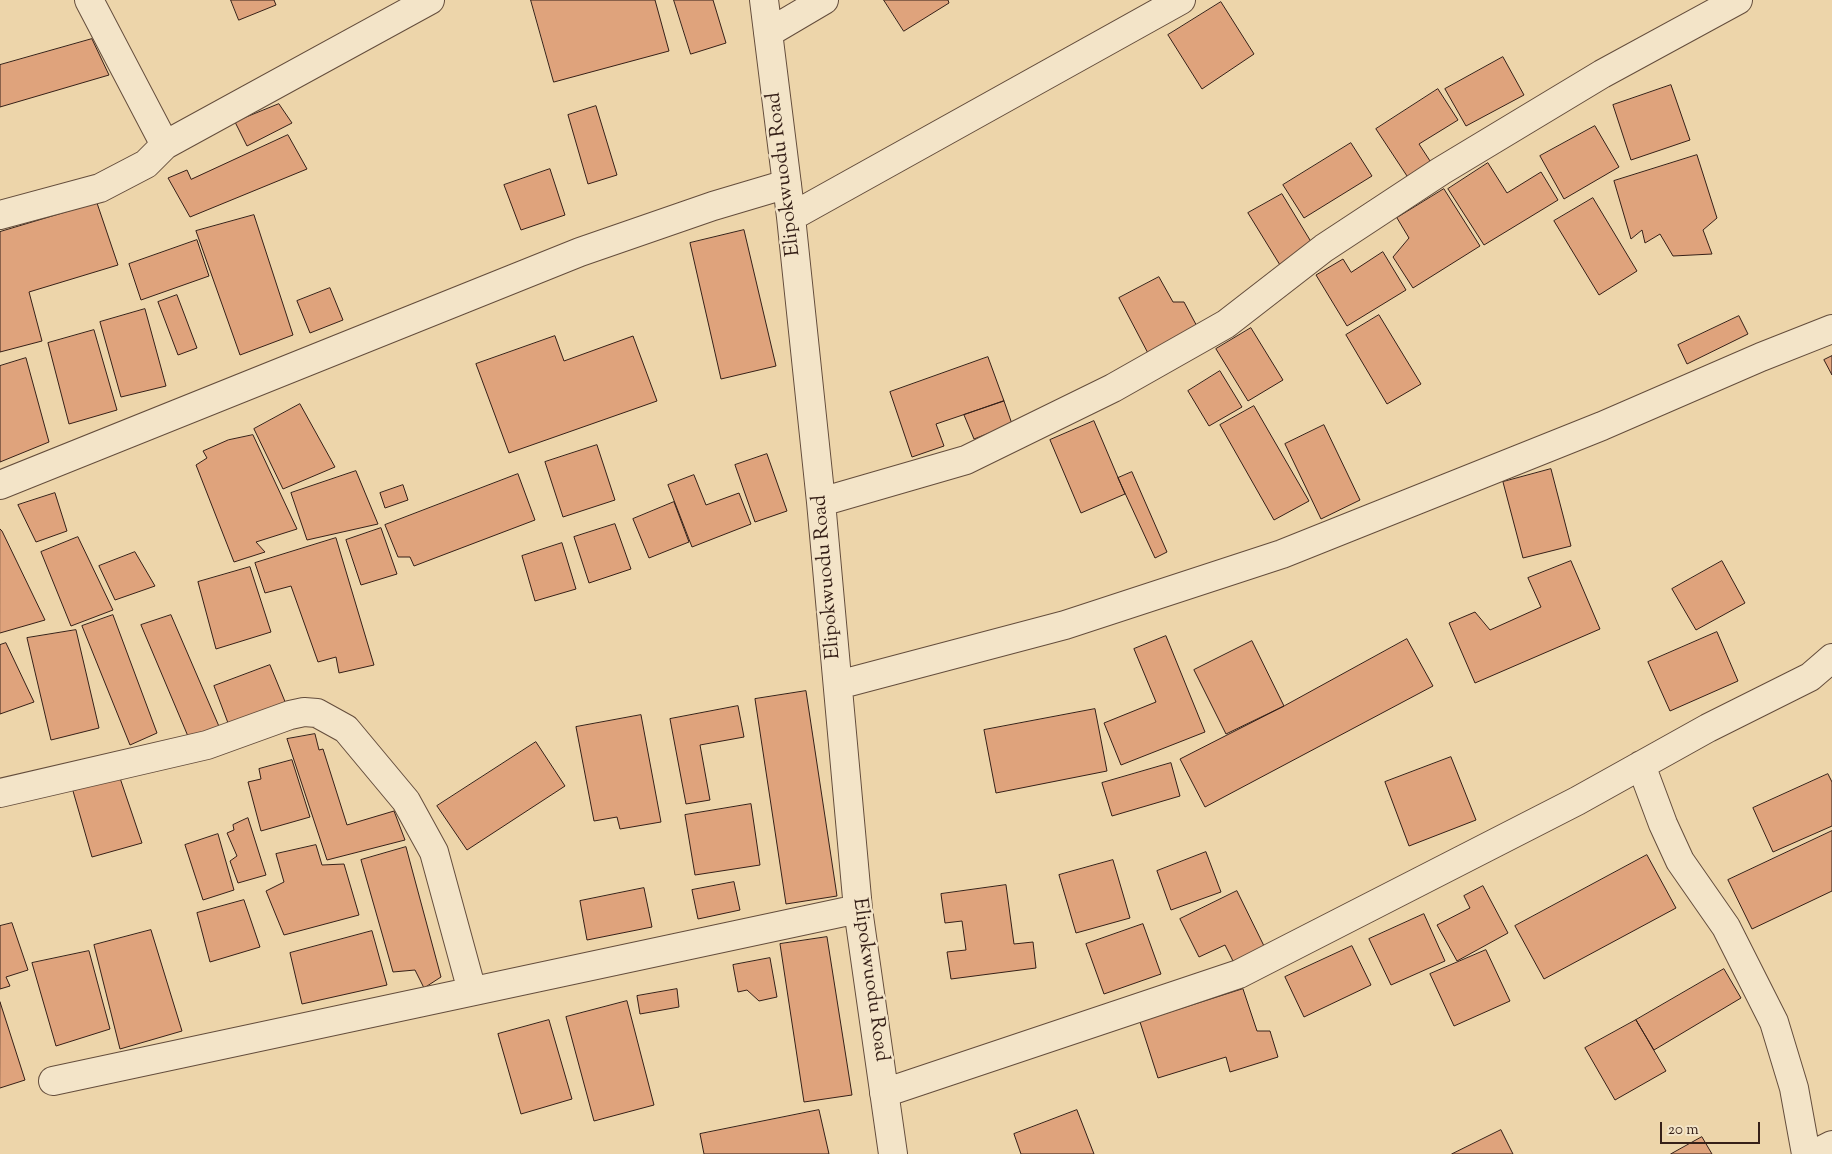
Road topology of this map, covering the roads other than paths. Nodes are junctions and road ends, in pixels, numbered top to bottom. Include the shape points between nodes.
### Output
1 (89, 0) edge
2 (430, 0) edge
3 (764, 0) edge
4 (824, 0) edge
5 (1181, 0) edge
6 (1738, 0) edge
7 (768, 33) junction
8 (165, 145) junction
9 (787, 184) junction
10 (0, 215) edge
11 (791, 217) junction
12 (1832, 329) edge
13 (0, 485) edge
14 (821, 502) junction
15 (1832, 658) edge
16 (838, 685) junction
17 (1641, 765) junction
18 (0, 793) edge
19 (858, 909) junction
20 (472, 991) junction
21 (53, 1081) dead end
22 (884, 1093) junction
23 (1832, 1145) edge
24 (893, 1154) edge
25 (1806, 1154) edge
26 (1814, 1154) edge

1 - 8 street
2 - 8 street
3 - 7 street, Elipokwuodu Road
4 - 7 street
5 - 11 street
6 - 14 street via 1602,74 1441,171 1324,248 1226,324 1113,388 966,460
7 - 9 street, Elipokwuodu Road
8 - 10 street via 146,164 100,188
9 - 11 street, Elipokwuodu Road
9 - 13 street via 580,252
11 - 14 street, Elipokwuodu Road
12 - 16 street via 1592,430 1282,554 1065,625
14 - 16 street, Elipokwuodu Road
15 - 17 street via 1810,677
16 - 19 street, Elipokwuodu Road
17 - 22 street via 1239,974
17 - 25 street via 1680,861 1726,927 1774,1022 1794,1088
18 - 20 street via 207,745 290,714 317,713 346,729 406,801 434,852
19 - 20 street
19 - 22 street, Elipokwuodu Road
20 - 21 street
22 - 24 street, Elipokwuodu Road
23 - 26 street

